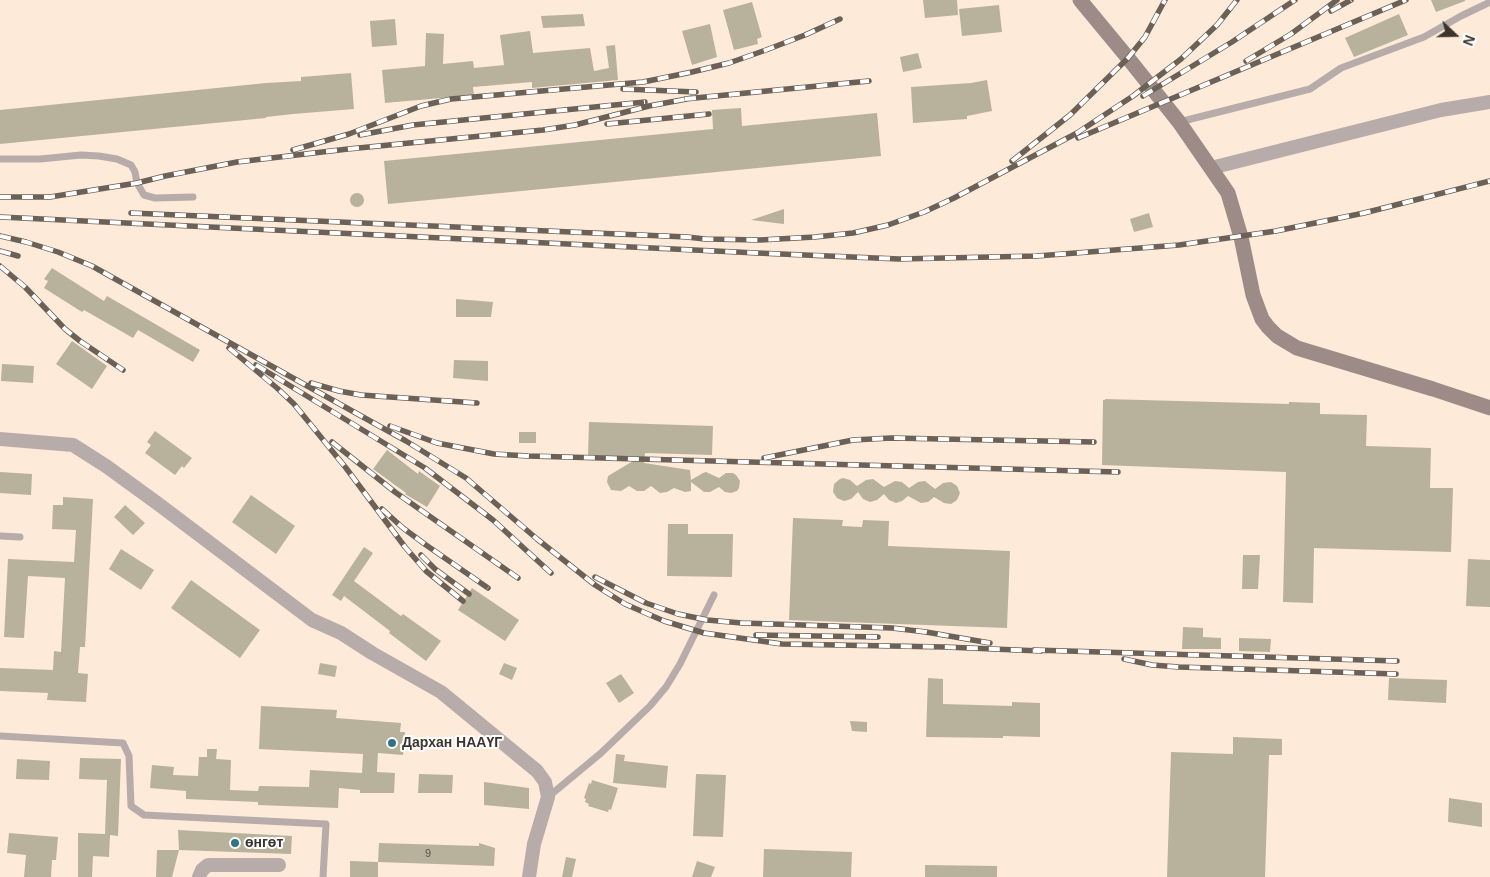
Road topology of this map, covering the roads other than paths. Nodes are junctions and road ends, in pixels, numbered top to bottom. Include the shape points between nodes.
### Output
1 (1080, 0) edge
2 (1490, 2) edge
3 (1490, 102) edge
4 (1179, 122) junction
5 (0, 159) edge
6 (1211, 168) junction
7 (193, 197) dead end
8 (1490, 408) edge
9 (0, 439) edge
10 (0, 536) edge
11 (20, 538) dead end
12 (714, 595) dead end
13 (0, 736) edge
14 (548, 797) junction
15 (279, 865) dead end
16 (199, 877) edge
17 (323, 877) edge
18 (529, 877) edge

1 - 4 street
2 - 4 lane via 1424,38 1341,68 1310,89
3 - 6 street via 1441,110
4 - 6 street
5 - 7 lane via 81,155 117,159 131,165 144,195 155,198
6 - 8 street via 1228,193 1253,296 1262,319 1277,336 1297,348
9 - 14 street via 73,445 106,466 312,620 341,633 440,692 537,770 545,782
10 - 11 lane
12 - 14 lane via 666,687 601,753
13 - 17 lane via 123,743 129,756 131,806 144,815 326,824
14 - 18 street via 534,844
15 - 16 street via 208,865

